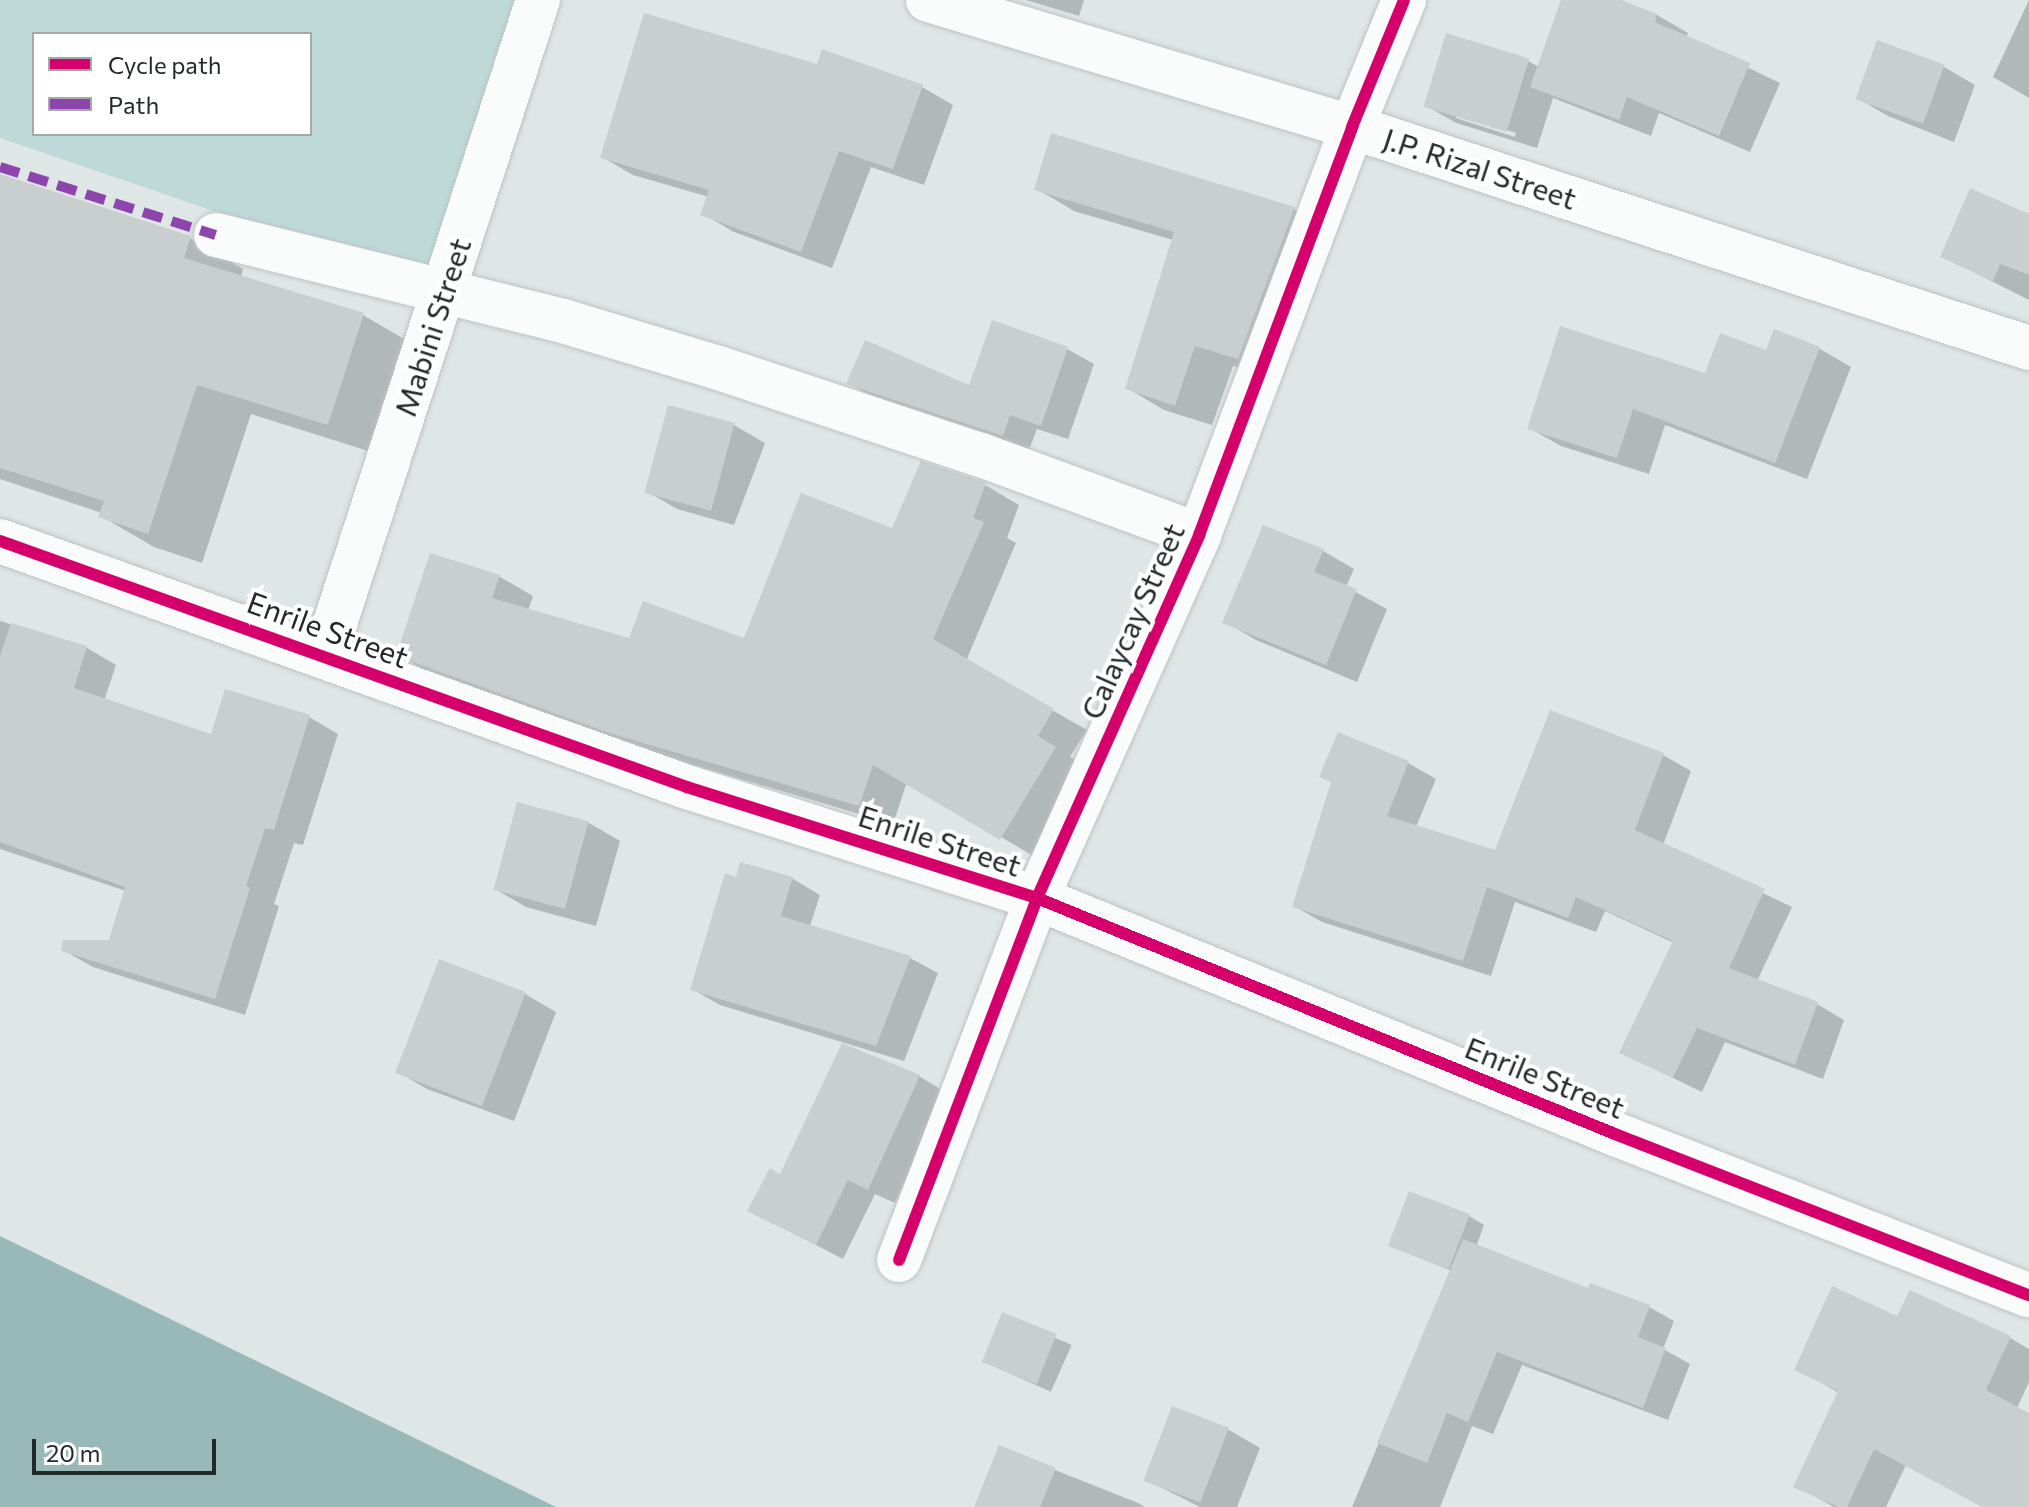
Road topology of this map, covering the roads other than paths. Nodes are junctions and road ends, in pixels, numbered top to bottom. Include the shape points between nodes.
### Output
1 (538, 0) edge
2 (928, 0) edge
3 (1404, 0) edge
4 (1352, 127) junction
5 (216, 235) dead end
6 (444, 292) junction
7 (2029, 348) edge
8 (1199, 535) junction
9 (0, 541) edge
10 (325, 654) junction
11 (1037, 898) junction
12 (899, 1260) dead end
13 (2029, 1295) edge

1 - 6 street, Mabini Street
2 - 4 street, J.P. Rizal Street
3 - 4 street, Calaycay Street
4 - 7 street, J.P. Rizal Street
4 - 8 street, Calaycay Street
5 - 6 street
6 - 8 street via 719,368
6 - 10 street, Mabini Street
8 - 11 street, Calaycay Street
9 - 10 street, Enrile Street
10 - 11 street, Enrile Street via 687,787
11 - 12 street, Calaycay Street
11 - 13 street, Enrile Street via 1615,1134

